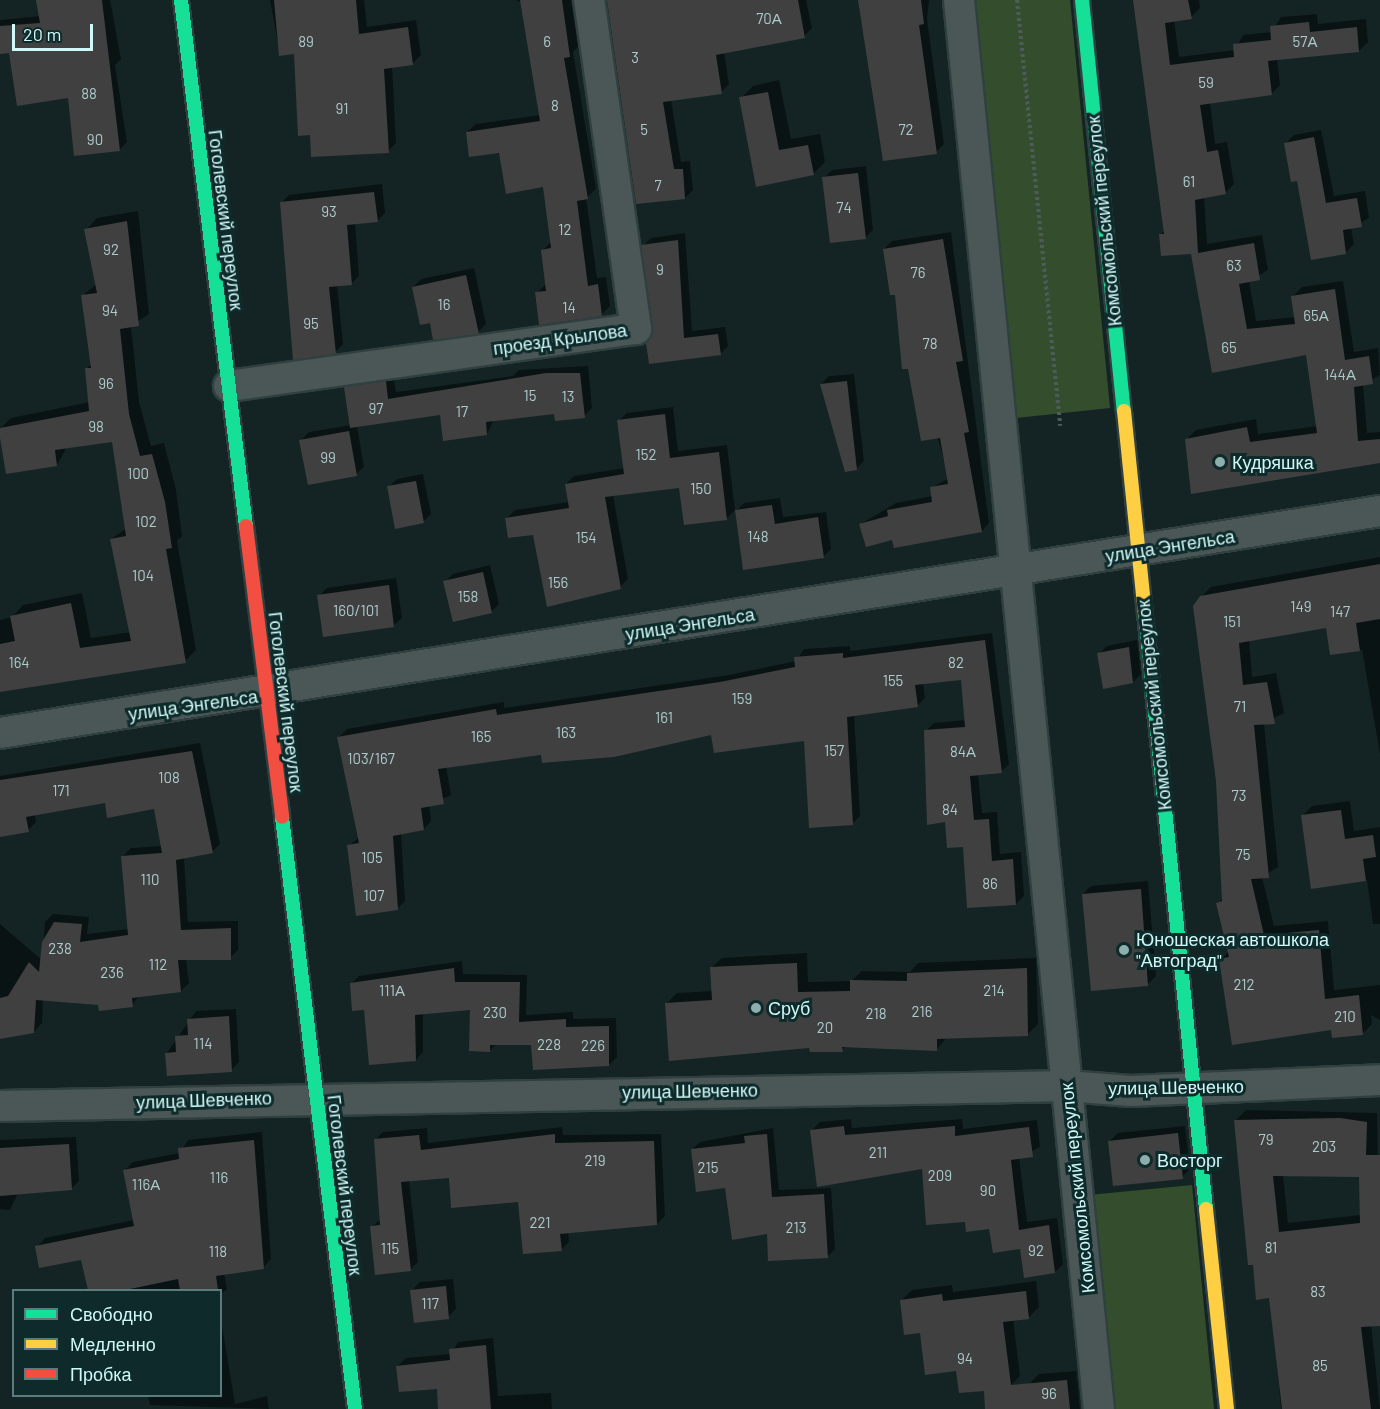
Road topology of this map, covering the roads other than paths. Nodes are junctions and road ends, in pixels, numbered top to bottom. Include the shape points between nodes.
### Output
1 (181, 0) edge
2 (589, 0) edge
3 (959, 0) edge
4 (1082, 0) edge
5 (229, 386) junction
6 (1380, 511) edge
7 (1137, 551) junction
8 (1015, 571) junction
9 (267, 694) junction
10 (0, 733) edge
11 (1380, 1080) edge
12 (1067, 1086) junction
13 (1194, 1089) junction
14 (316, 1097) junction
15 (0, 1106) edge
16 (355, 1409) edge
17 (1099, 1409) edge
18 (1227, 1409) edge

1 - 5 main road, Гоголевский переулок
2 - 5 street, проезд Крылова via 636,329
3 - 8 street, Комсомольский переулок
4 - 7 main road, Комсомольский переулок
5 - 9 main road, Гоголевский переулок
6 - 7 street, улица Энгельса
7 - 8 street, улица Энгельса
7 - 13 main road, Комсомольский переулок
8 - 9 street, улица Энгельса
8 - 12 street, Комсомольский переулок
9 - 10 street, улица Энгельса
9 - 14 main road, Гоголевский переулок
11 - 13 street, улица Шевченко
12 - 13 street, улица Шевченко
12 - 14 street, улица Шевченко
12 - 17 street, Комсомольский переулок
13 - 18 main road, Комсомольский переулок
14 - 15 street, улица Шевченко
14 - 16 main road, Гоголевский переулок

